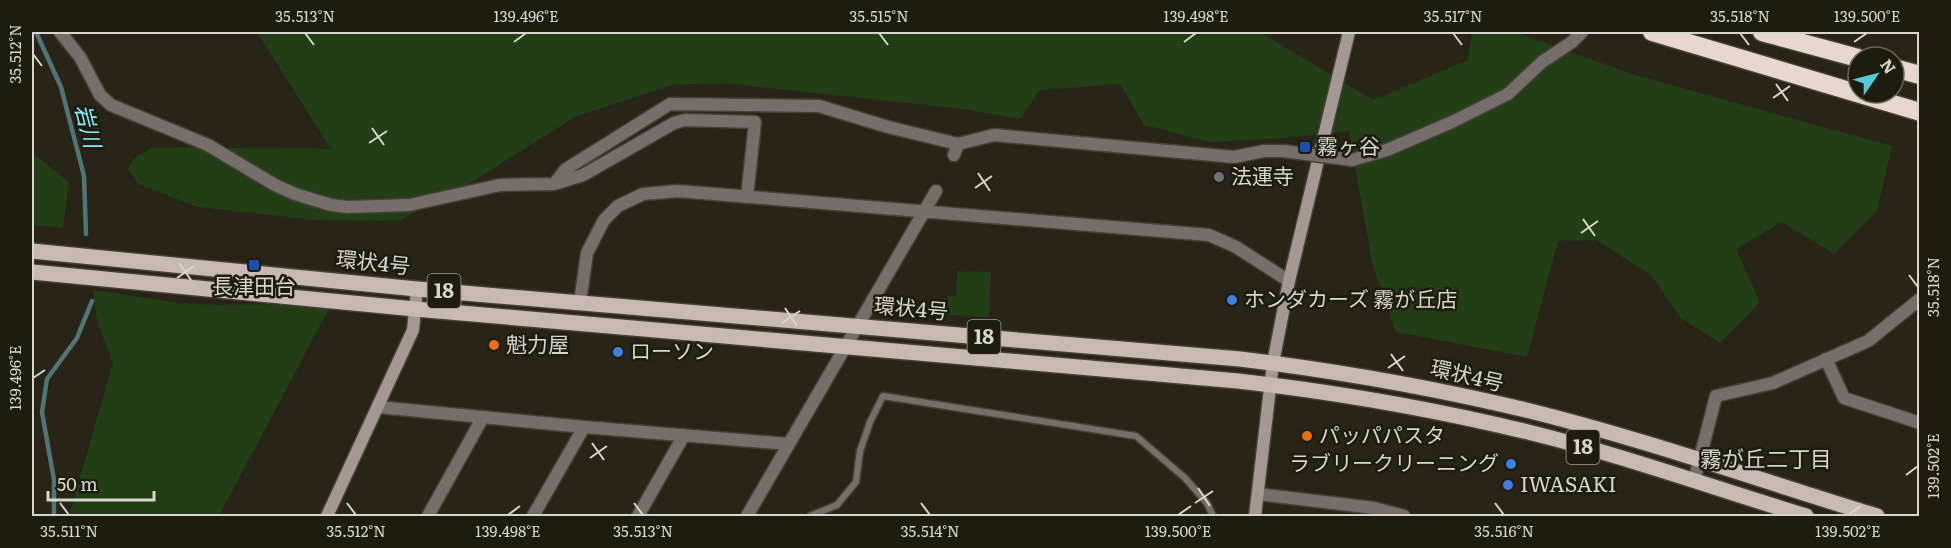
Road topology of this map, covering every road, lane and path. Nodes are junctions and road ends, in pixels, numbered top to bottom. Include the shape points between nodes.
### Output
1 (60, 32) edge
2 (1349, 32) edge
3 (1582, 32) edge
4 (1652, 32) edge
5 (1762, 32) edge
6 (1846, 55) edge
7 (1920, 112) edge
8 (554, 184) junction
9 (936, 192) dead end
10 (747, 197) junction
11 (923, 211) junction
12 (32, 251) edge
13 (32, 272) edge
14 (1289, 281) junction
15 (417, 289) junction
16 (1920, 299) edge
17 (580, 302) junction
18 (415, 309) junction
19 (857, 326) junction
20 (845, 346) junction
21 (1826, 359) junction
22 (1273, 363) junction
23 (1270, 384) junction
24 (378, 407) junction
25 (483, 417) junction
26 (1920, 423) edge
27 (584, 427) junction
28 (684, 435) junction
29 (788, 444) junction
30 (1699, 461) junction
31 (1694, 481) junction
32 (1258, 494) junction
33 (1373, 512) edge
34 (327, 516) edge
35 (428, 516) edge
36 (534, 516) edge
37 (638, 516) edge
38 (747, 516) edge
39 (810, 516) edge
40 (1213, 516) edge
41 (1255, 516) edge
42 (1404, 516) edge
43 (1806, 516) edge
44 (1877, 516) edge

1 - 8 street via 80,57 100,95 111,105 207,145 275,184 314,200 348,207 409,205 500,185
2 - 14 street
3 - 8 street, bridge via 1508,94 1387,150 1352,160 1264,151 1234,157 994,135 956,150 819,106 670,104 566,169
4 - 7 highway
5 - 6 highway
8 - 10 street via 583,175 674,123 755,122
9 - 11 street
10 - 11 street
10 - 17 street via 678,191 643,194 618,206 604,220 587,253
11 - 14 street via 1209,235 1236,247
11 - 19 street
12 - 15 main road, 環状4号 / 18
13 - 18 main road, 環状4号 / 18
14 - 22 street
15 - 17 main road, 環状4号 / 18
15 - 18 street
16 - 21 street via 1868,341
17 - 19 main road, 環状4号 / 18
18 - 20 main road, 環状4号 / 18
18 - 24 street via 413,330
19 - 20 street
19 - 22 main road, 環状4号 / 18
20 - 23 main road, 環状4号 / 18
20 - 29 street
21 - 26 street via 1844,398
21 - 30 street via 1773,383 1716,396
22 - 23 street
22 - 30 main road, 環状4号 / 18 via 1420,386 1532,411
23 - 31 main road, 環状4号 / 18 via 1412,407 1528,432
23 - 32 street
24 - 25 street
24 - 34 street
25 - 27 street
25 - 35 street
27 - 28 street
27 - 36 street
28 - 29 street
28 - 37 street
29 - 38 street
30 - 31 street
30 - 44 main road, 環状4号 / 18
31 - 43 main road, 環状4号 / 18
32 - 33 street
32 - 41 street
33 - 42 street
39 - 40 lane via 837,505 856,482 860,451 883,396 1136,436 1185,478

